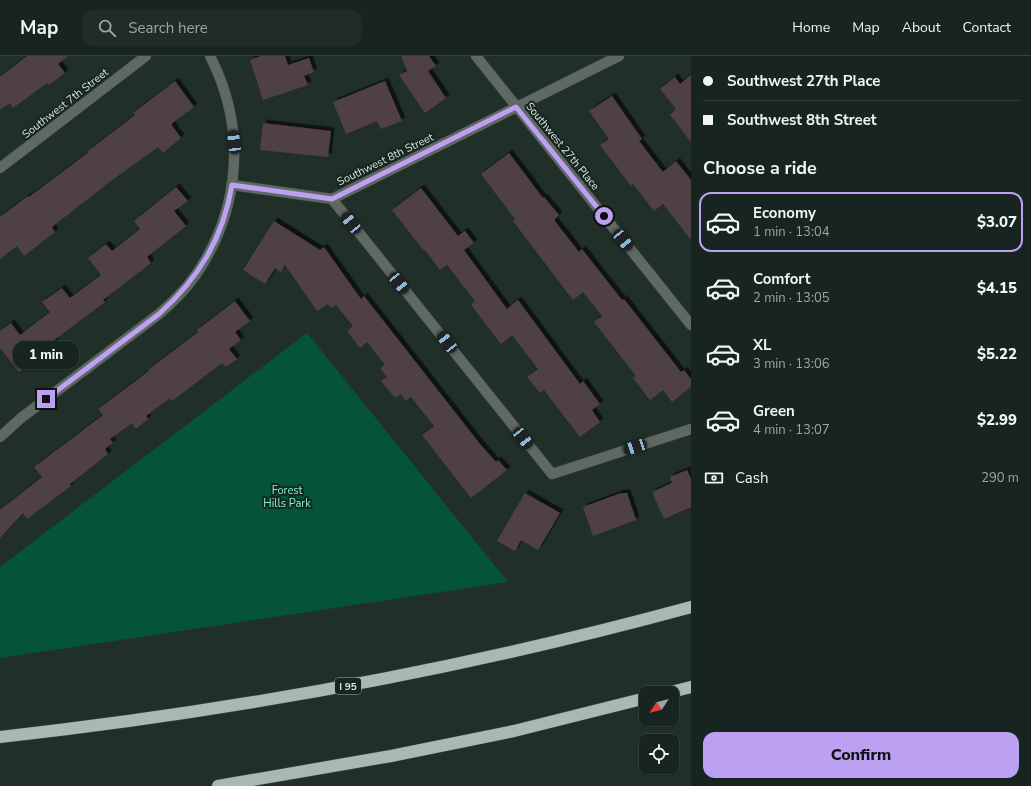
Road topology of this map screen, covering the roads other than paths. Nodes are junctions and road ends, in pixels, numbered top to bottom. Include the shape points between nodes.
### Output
1 (146, 56) edge
2 (210, 56) edge
3 (476, 56) edge
4 (619, 56) edge
5 (516, 107) junction
6 (0, 168) edge
7 (232, 185) junction
8 (332, 199) junction
9 (691, 325) edge
10 (691, 429) edge
11 (0, 437) edge
12 (691, 607) edge
13 (691, 687) edge
14 (679, 690) edge
15 (639, 700) edge
16 (0, 737) edge
17 (218, 786) edge

1 - 6 street, Southwest 7th Street
2 - 7 street via 231,113 234,142
3 - 5 street, Southwest 27th Place
4 - 5 street, Southwest 8th Street
5 - 8 street, Southwest 8th Street
5 - 9 street, Southwest 27th Place
7 - 8 street, Southwest 8th Street
7 - 11 street via 221,227 210,253 175,299
8 - 10 street via 552,474
12 - 16 highway, I 95 via 549,644 369,682 193,712
13 - 14 highway
15 - 17 highway via 514,731 399,755

